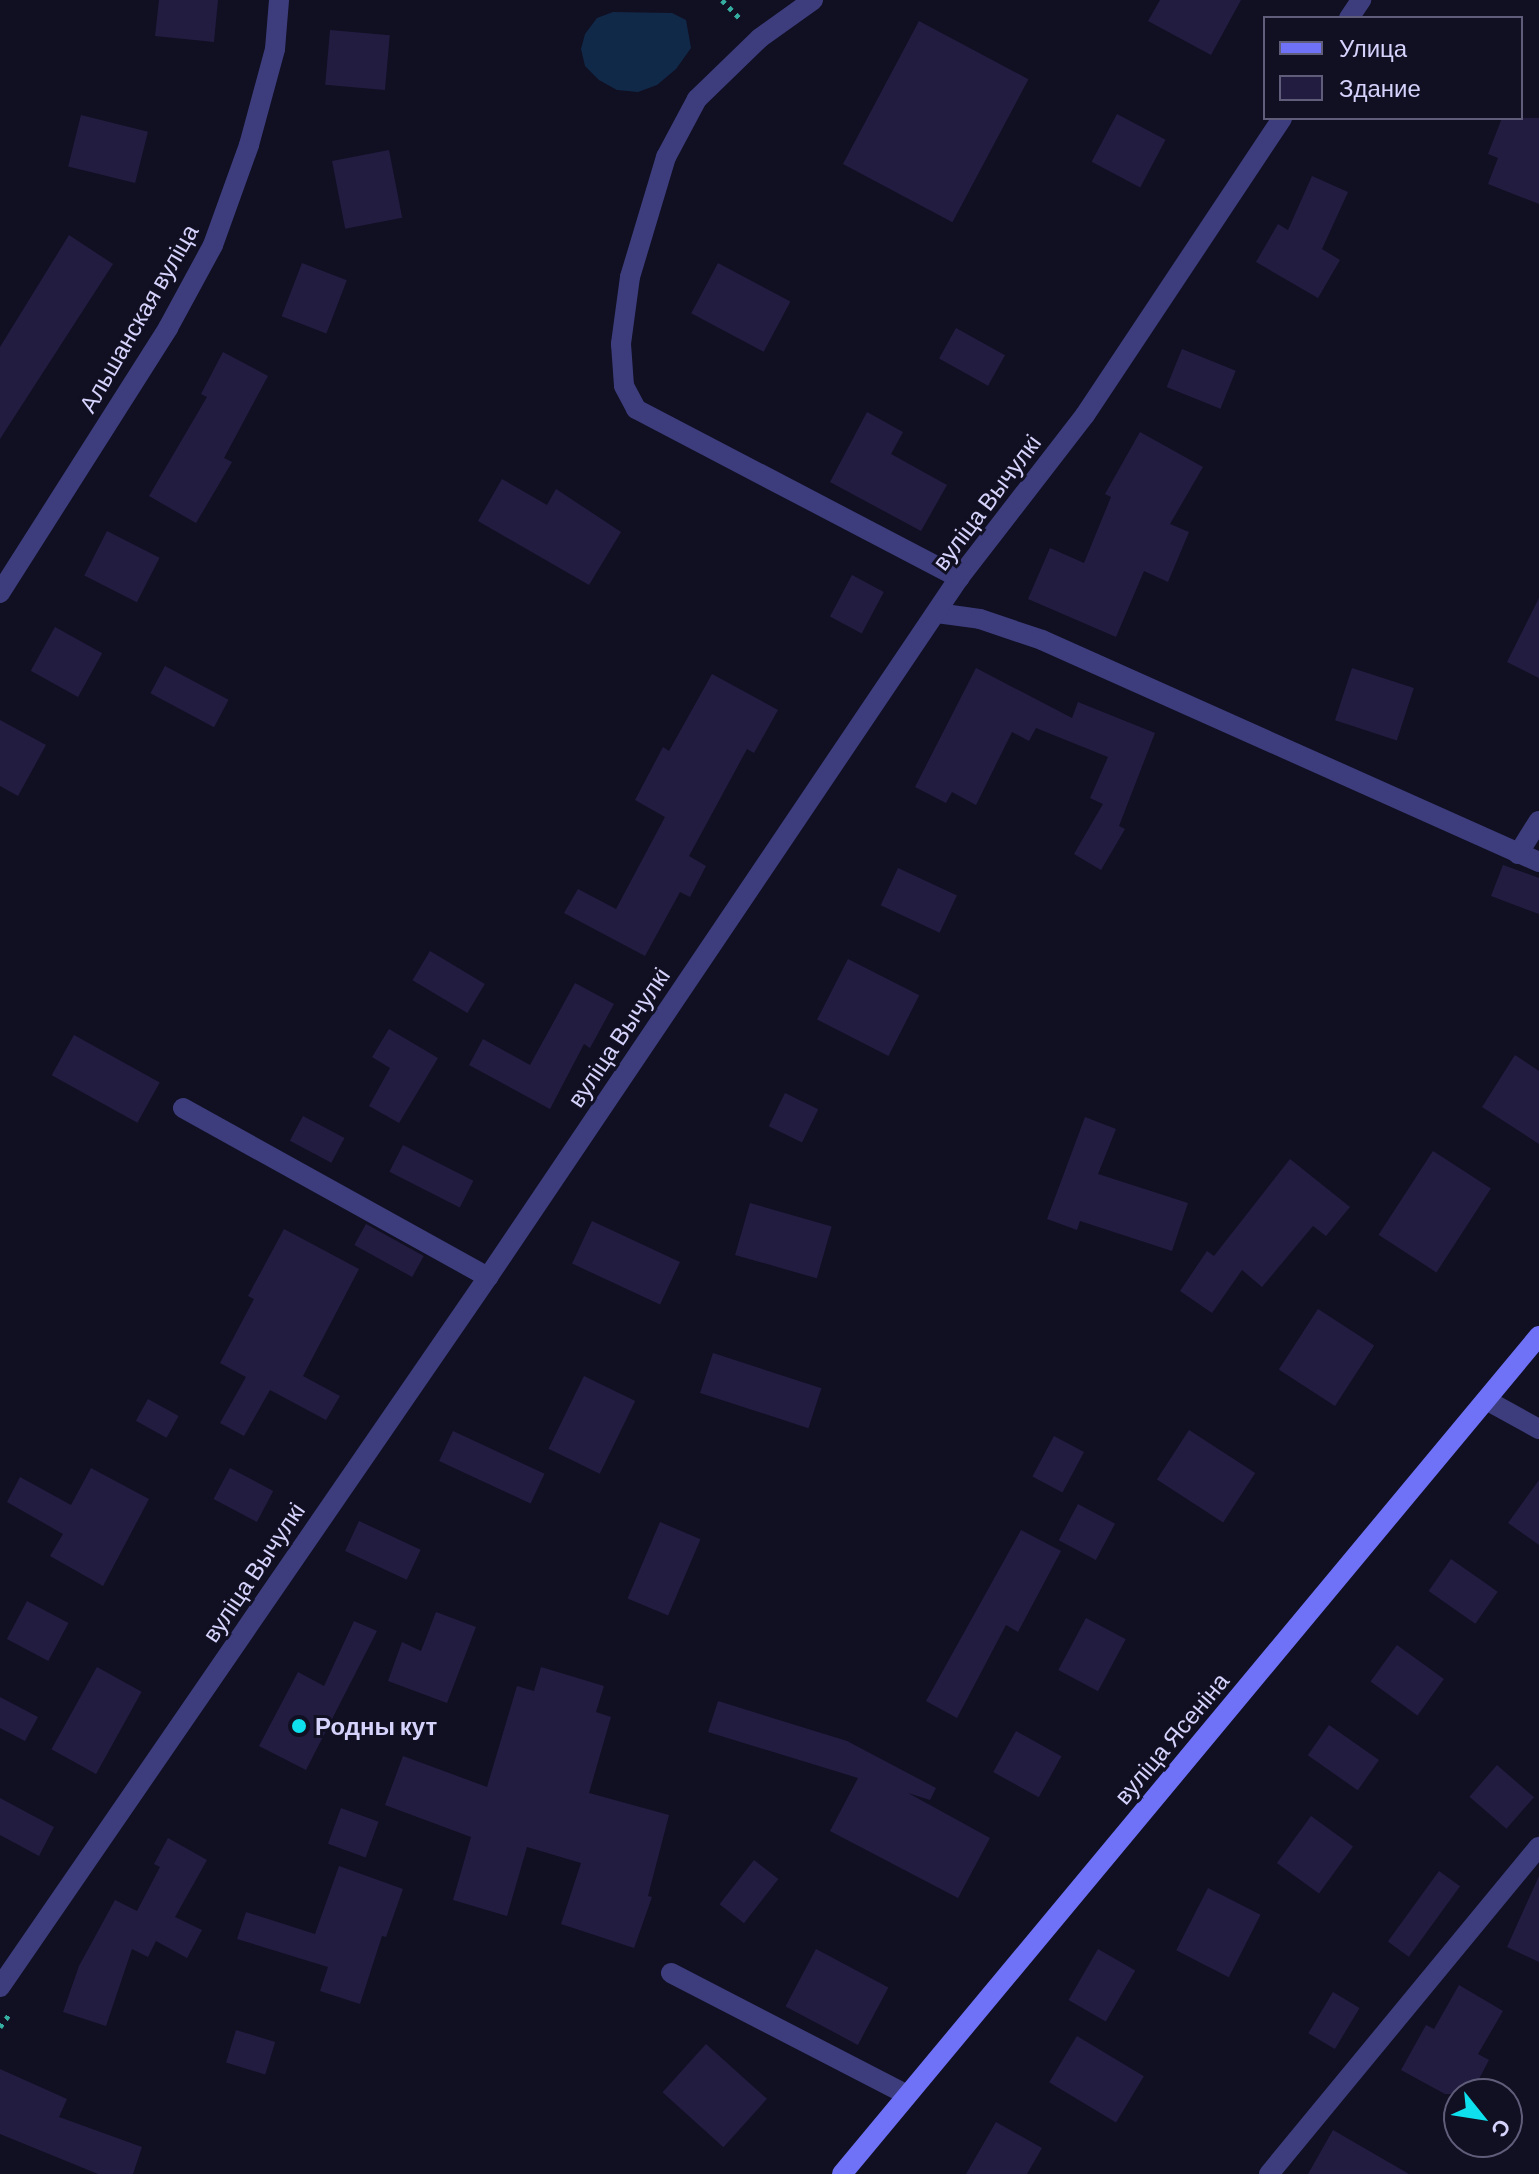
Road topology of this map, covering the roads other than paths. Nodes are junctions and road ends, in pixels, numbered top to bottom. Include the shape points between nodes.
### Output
1 (279, 0) edge
2 (813, 0) edge
3 (1281, 120) edge
4 (959, 578) junction
5 (0, 593) edge
6 (937, 613) junction
7 (1539, 821) edge
8 (1518, 854) junction
9 (1539, 862) edge
10 (183, 1108) dead end
11 (488, 1277) junction
12 (1539, 1336) edge
13 (1488, 1401) junction
14 (1539, 1429) edge
15 (1539, 1847) edge
16 (671, 1973) dead end
17 (0, 1987) edge
18 (905, 2094) junction
19 (842, 2174) edge
20 (1269, 2174) edge

1 - 5 street, Альшанская вуліца via 275,49 249,145 213,245 168,328
2 - 4 street via 760,38 697,99 666,157 630,277 621,344 624,386 636,409
3 - 4 street, вуліца Вычулкі via 1085,415
4 - 6 street, вуліца Вычулкі
6 - 8 street via 980,619 1042,640
6 - 11 street, вуліца Вычулкі
7 - 8 street
8 - 9 street
10 - 11 street
11 - 17 street, вуліца Вычулкі
12 - 13 street, вуліца Ясеніна
13 - 14 street
13 - 18 street, вуліца Ясеніна
15 - 20 street
16 - 18 street
18 - 19 street, вуліца Ясеніна

